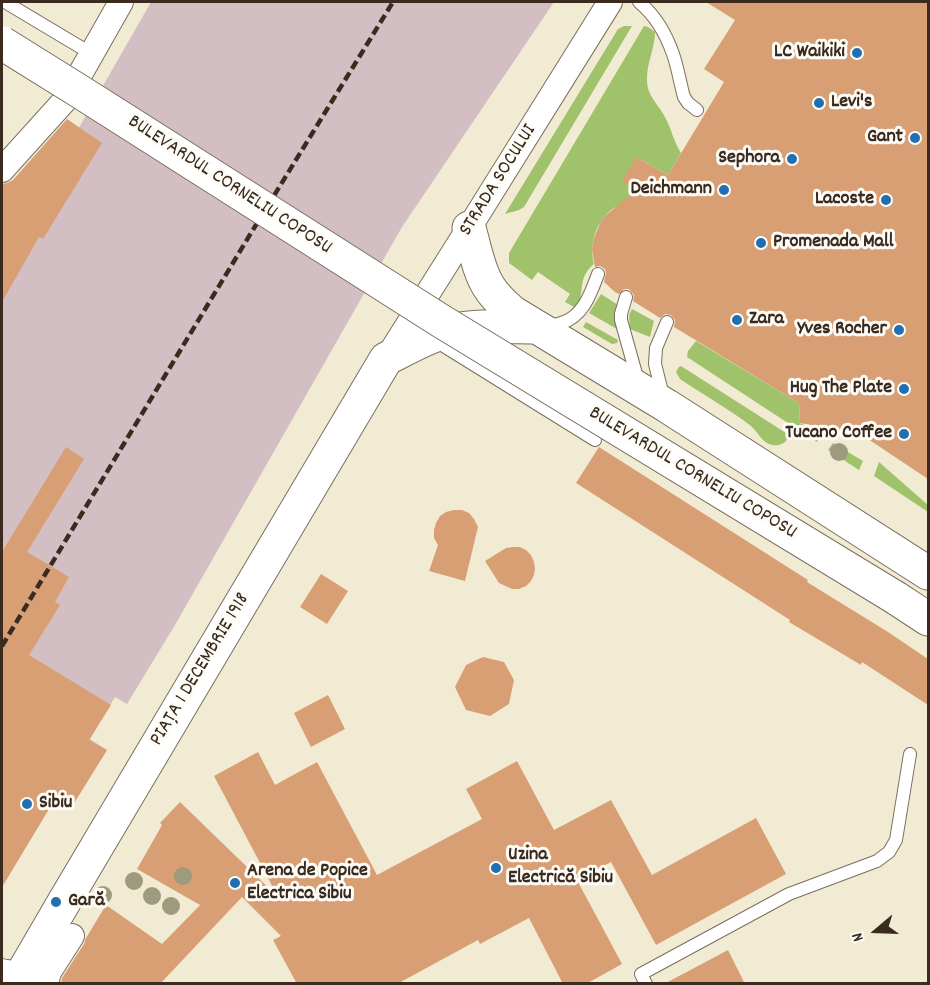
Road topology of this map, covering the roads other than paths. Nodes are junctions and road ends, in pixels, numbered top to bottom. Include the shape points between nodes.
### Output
1 (5, 2) edge
2 (610, 2) edge
3 (639, 2) edge
4 (114, 4) edge
5 (2, 43) edge
6 (92, 54) junction
7 (697, 110) dead end
8 (2, 170) edge
9 (470, 228) junction
10 (598, 274) dead end
11 (626, 297) dead end
12 (667, 322) dead end
13 (534, 327) junction
14 (431, 338) junction
15 (386, 359) junction
16 (654, 398) junction
17 (595, 440) dead end
18 (928, 573) edge
19 (928, 619) edge
20 (910, 754) dead end
21 (72, 936) dead end
22 (2, 971) edge
23 (11, 984) edge
24 (22, 984) edge
25 (46, 984) edge
26 (646, 984) edge

1 - 6 lane
2 - 9 street, STRADA SOCULUI
3 - 7 lane via 656,20 673,54 684,97
4 - 6 street
5 - 19 street, BULEVARDUL CORNELIU COPOSU, bridge via 441,321
6 - 8 street via 66,99
9 - 13 street, BULEVARDUL CORNELIU COPOSU via 489,288 512,312
9 - 15 street, STRADA SOCULUI
10 - 13 lane via 578,314 562,323
11 - 16 lane via 621,321
12 - 16 lane via 656,348 660,386
13 - 14 street via 469,328
13 - 16 street, BULEVARDUL CORNELIU COPOSU
14 - 15 street
14 - 17 lane
15 - 24 street, PIAȚA 1 DECEMBRIE 1918 via 25,969
16 - 18 street, BULEVARDUL CORNELIU COPOSU
20 - 26 lane via 896,840 889,852 876,861 789,894 641,974
21 - 25 street via 49,972
22 - 23 street via 7,972

